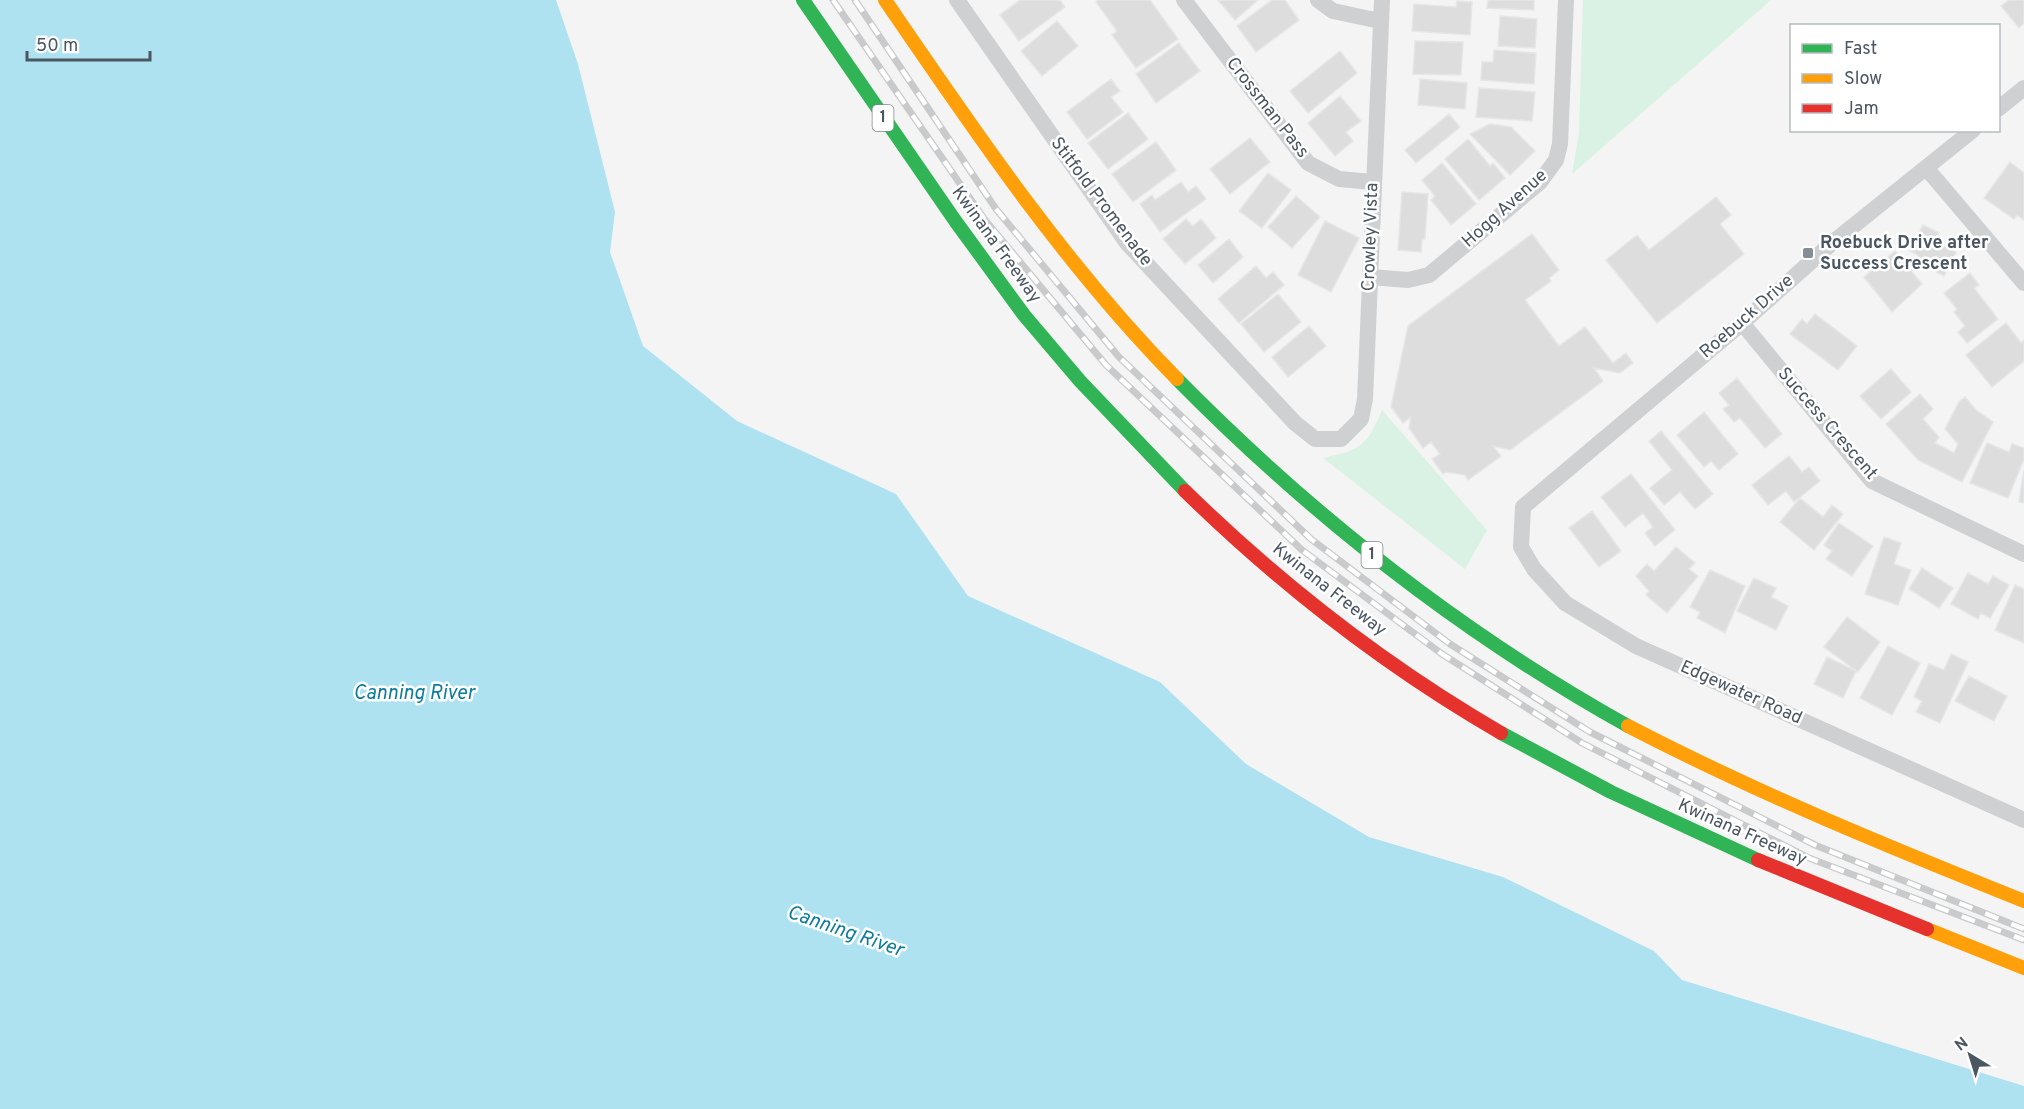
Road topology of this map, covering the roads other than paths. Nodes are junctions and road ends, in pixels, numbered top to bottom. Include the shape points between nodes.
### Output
1 (803, 0) edge
2 (885, 0) edge
3 (957, 0) edge
4 (1184, 0) edge
5 (1318, 0) edge
6 (1382, 0) edge
7 (1566, 0) edge
8 (1380, 21) junction
9 (2024, 88) edge
10 (2000, 107) edge
11 (1971, 132) edge
12 (1927, 169) junction
13 (1372, 182) junction
14 (1370, 277) junction
15 (2024, 283) edge
16 (1742, 323) junction
17 (1315, 439) joint
18 (1523, 507) joint
19 (2024, 554) edge
20 (2024, 820) edge
21 (2024, 901) edge
22 (2024, 968) edge

1 - 22 highway, Kwinana Freeway / 1 via 964,235 1036,329 1102,406 1180,487 1271,570 1421,682 1551,761 1676,824 1796,877
2 - 21 highway, 1 via 1017,193 1084,277 1239,440 1339,529 1464,623 1693,759 1821,820
3 - 17 street, Stitfold Promenade via 1127,243 1294,423
4 - 13 street, Crossman Pass via 1308,163 1339,179
5 - 8 street via 1333,11
6 - 8 street, Crowley Vista
7 - 14 street, Hogg Avenue via 1560,144 1552,167 1540,183 1429,275 1408,280
8 - 13 street, Crowley Vista
9 - 10 street
11 - 12 street, Roebuck Drive
12 - 15 street
12 - 16 street, Roebuck Drive via 1832,243
13 - 14 street, Crowley Vista
14 - 17 street, Crowley Vista via 1361,419 1341,439
16 - 18 street, Roebuck Drive
16 - 19 street, Success Crescent via 1872,481
18 - 20 street, Edgewater Road via 1521,547 1534,570 1565,603 1636,646

